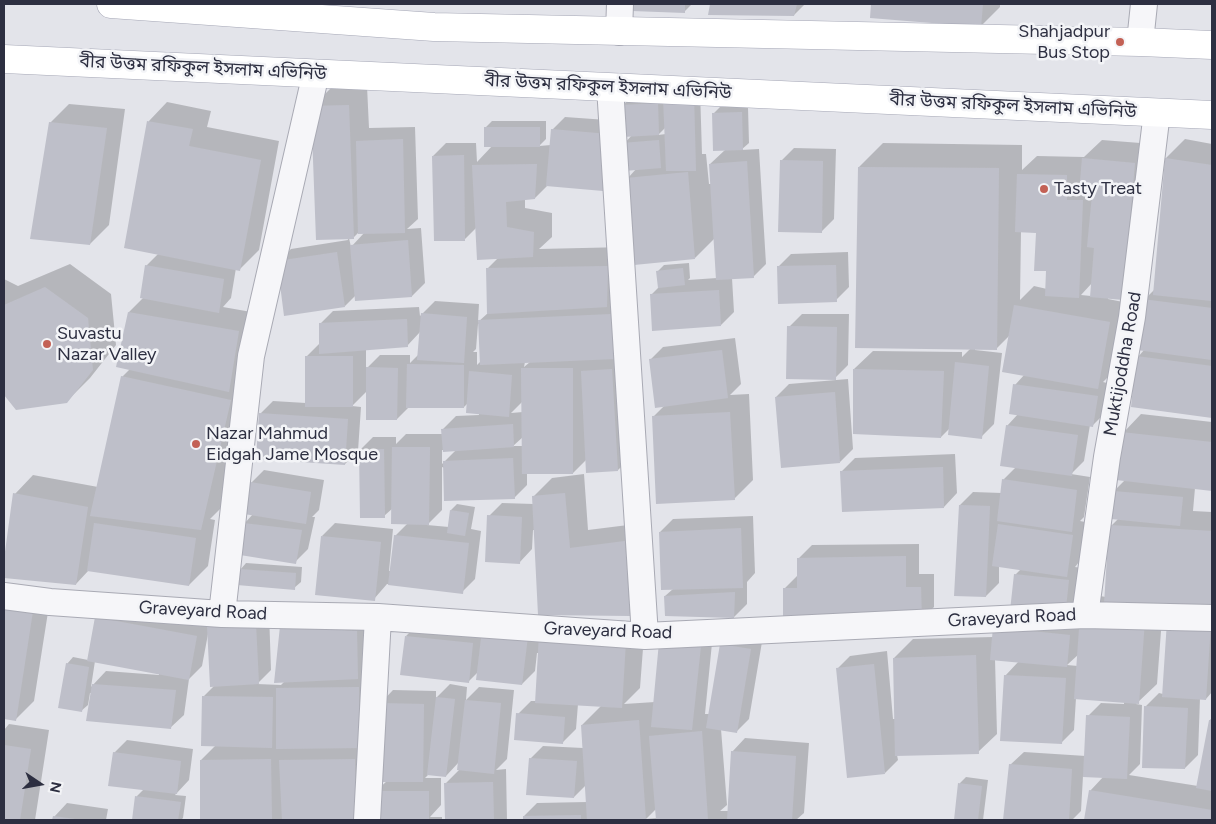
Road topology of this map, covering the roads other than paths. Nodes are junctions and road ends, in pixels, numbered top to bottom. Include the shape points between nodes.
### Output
1 (111, 4) edge
2 (620, 4) edge
3 (1144, 4) edge
4 (619, 32) junction
5 (1140, 42) junction
6 (1212, 45) edge
7 (4, 59) edge
8 (316, 73) junction
9 (610, 87) junction
10 (1157, 112) junction
11 (1212, 115) edge
12 (4, 596) edge
13 (222, 614) junction
14 (1085, 615) junction
15 (378, 617) junction
16 (1212, 618) edge
17 (645, 636) junction
18 (367, 820) edge

1 - 4 main road via 434,26
2 - 4 street
3 - 5 street
4 - 5 main road
5 - 6 main road
7 - 8 main road, বীর উত্তম রফিকুল ইসলাম এভিনিউ
8 - 9 main road, বীর উত্তম রফিকুল ইসলাম এভিনিউ
8 - 13 street via 251,356
9 - 10 main road, বীর উত্তম রফিকুল ইসলাম এভিনিউ
9 - 17 street
10 - 11 main road, বীর উত্তম রফিকুল ইসলাম এভিনিউ
10 - 14 street, Muktijoddha Road via 1132,316 1107,457
12 - 13 street, Graveyard Road
13 - 15 street, Graveyard Road
14 - 16 street, Graveyard Road
14 - 17 street, Graveyard Road
15 - 17 street, Graveyard Road
15 - 18 street

